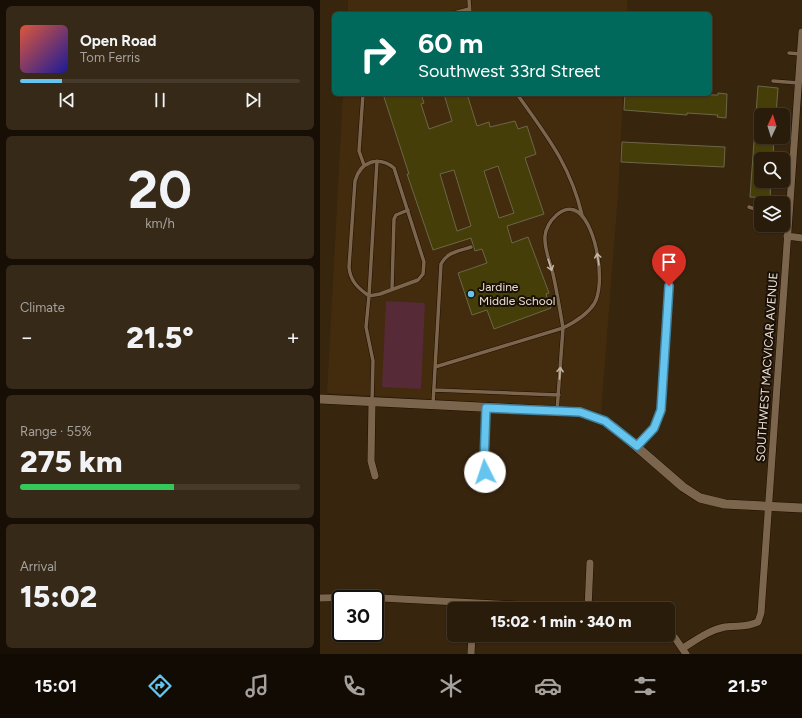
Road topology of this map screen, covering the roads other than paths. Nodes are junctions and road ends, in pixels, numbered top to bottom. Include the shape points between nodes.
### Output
1 (469, 0) edge
2 (469, 9) junction
3 (458, 12) edge
4 (470, 12) edge
5 (802, 32) edge
6 (789, 53) dead end
7 (801, 54) junction
8 (772, 81) dead end
9 (799, 83) junction
10 (363, 96) edge
11 (518, 96) edge
12 (799, 129) edge
13 (377, 161) junction
14 (364, 165) junction
15 (789, 196) edge
16 (749, 207) dead end
17 (754, 209) edge
18 (408, 210) junction
19 (583, 216) junction
20 (788, 232) edge
21 (788, 236) junction
22 (802, 238) edge
23 (471, 247) dead end
24 (671, 255) dead end
25 (392, 289) junction
26 (369, 296) junction
27 (563, 328) junction
28 (435, 367) junction
29 (434, 390) junction
30 (559, 395) junction
31 (320, 399) edge
32 (372, 402) junction
33 (433, 405) junction
34 (486, 408) junction
35 (557, 411) junction
36 (637, 446) junction
37 (375, 476) dead end
38 (490, 482) dead end
39 (768, 506) junction
40 (802, 508) edge
41 (590, 563) dead end
42 (320, 598) edge
43 (588, 602) edge
44 (447, 604) edge
45 (675, 640) edge
46 (472, 642) edge
47 (684, 651) edge
48 (471, 654) edge

1 - 2 lane
2 - 3 lane
2 - 4 lane
5 - 7 street, SOUTHWEST MACVICAR AVENUE
6 - 7 lane
7 - 9 street, SOUTHWEST MACVICAR AVENUE
8 - 9 lane
9 - 12 street, SOUTHWEST MACVICAR AVENUE
10 - 14 lane via 359,151
11 - 19 lane via 559,153 574,184
12 - 15 street, SOUTHWEST MACVICAR AVENUE
13 - 14 lane
13 - 18 lane via 387,162 394,168
13 - 26 lane
14 - 26 lane via 355,181 349,267 356,286
16 - 17 lane
18 - 25 lane via 394,219
18 - 25 lane via 424,268 418,280
27 -> 19 lane via 588,312 594,304 600,282 594,240
19 -> 27 lane via 571,209 564,211 547,226 545,236 545,248 553,274
20 - 21 street, SOUTHWEST MACVICAR AVENUE
21 - 22 street
21 - 39 street, SOUTHWEST MACVICAR AVENUE
23 - 28 lane via 449,254 444,257 441,264
24 - 36 street via 661,410 654,428
25 - 26 lane
26 - 32 lane via 366,327 373,361
27 - 28 lane
30 -> 27 lane
28 - 29 lane
29 - 30 lane
29 - 33 lane
30 - 35 lane
31 - 32 street
32 - 33 street
32 - 37 street via 371,461
33 - 34 street
34 - 35 street
34 - 38 street via 484,464
35 - 36 street via 580,412 605,421
36 - 39 street via 683,487 700,498 725,504
39 - 40 street
39 - 47 street, SOUTHWEST MACVICAR AVENUE via 761,613 758,622 748,627 725,627 714,630
41 - 43 street
42 - 44 street via 362,597
45 - 47 street
46 - 48 street

